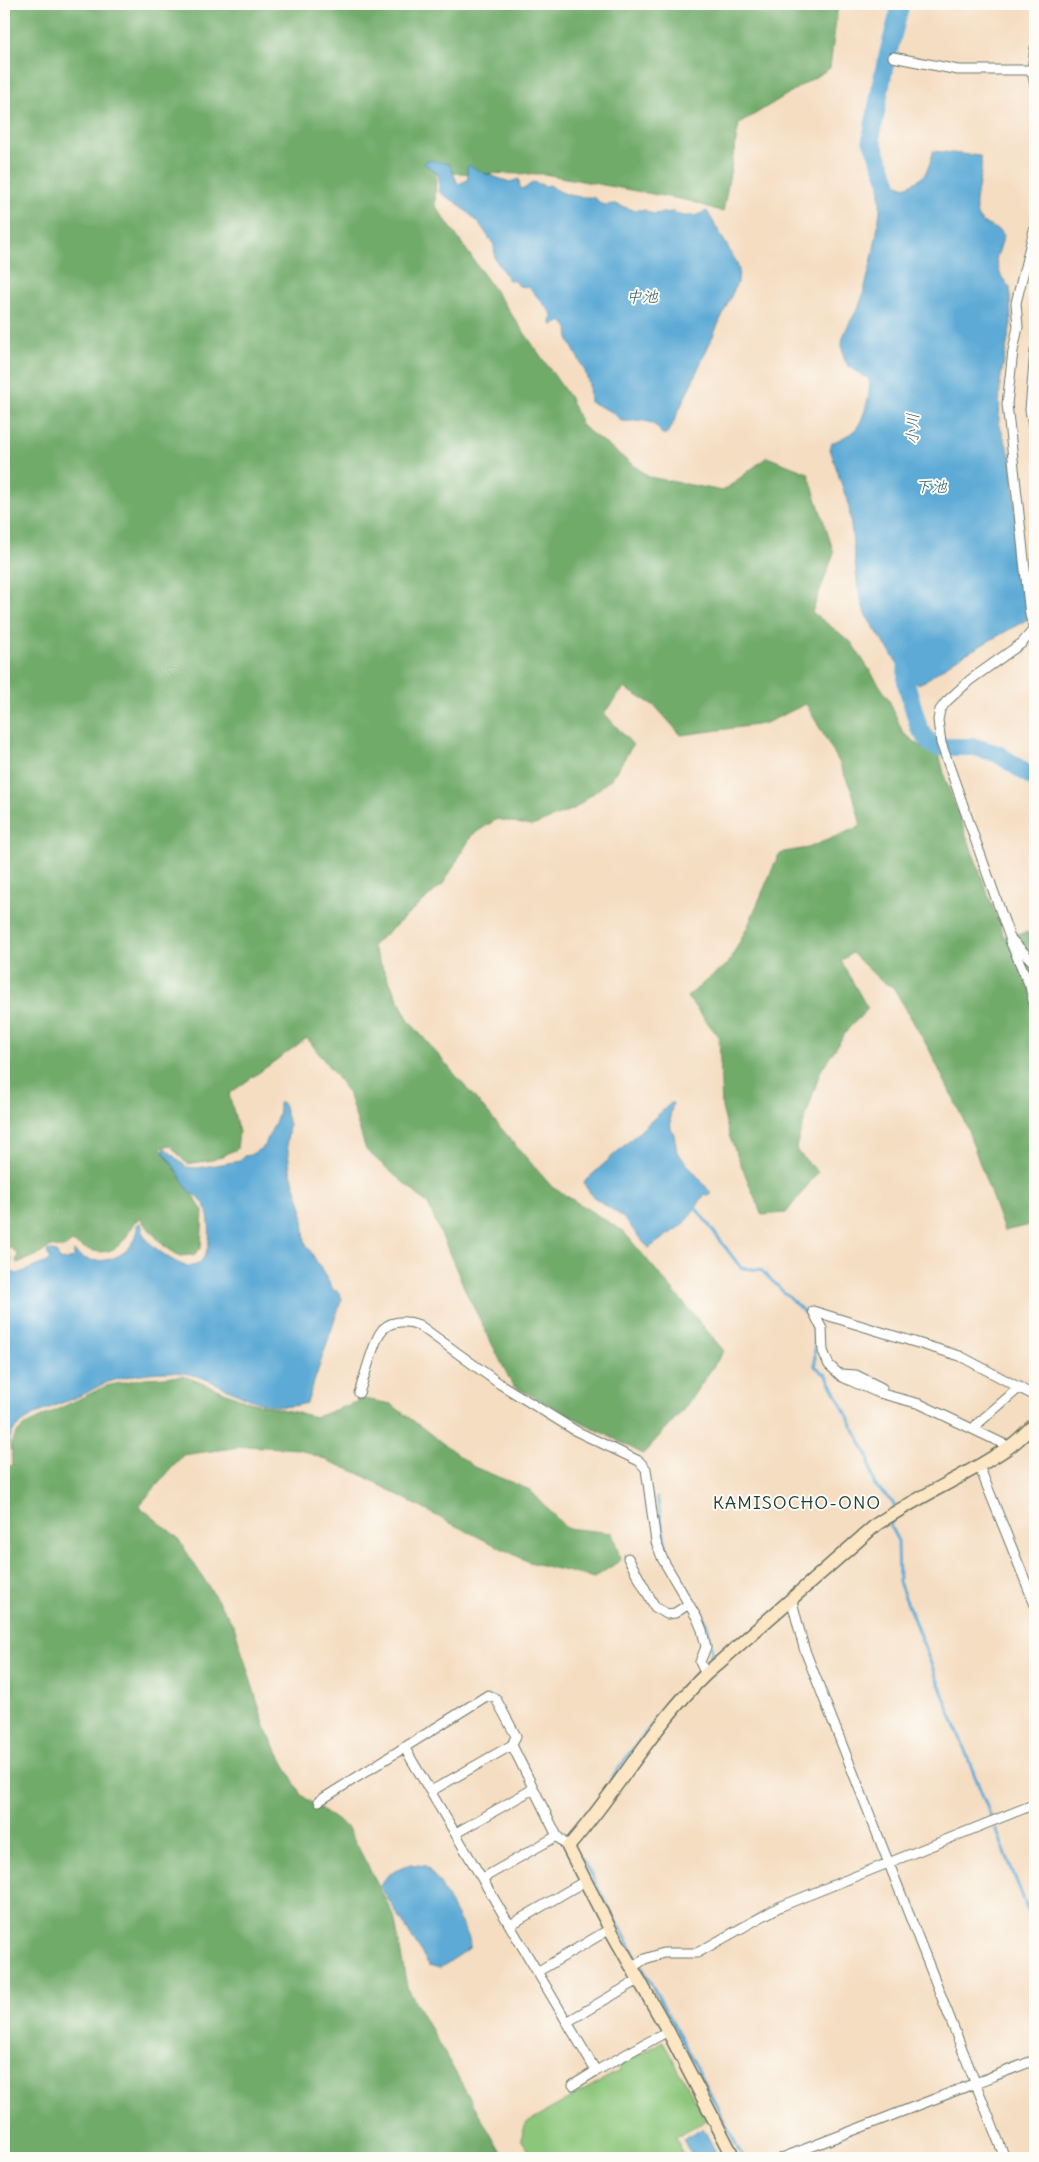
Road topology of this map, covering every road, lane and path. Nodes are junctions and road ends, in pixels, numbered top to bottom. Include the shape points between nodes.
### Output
1 (1035, 48) edge
2 (893, 57) dead end
3 (1032, 70) junction
4 (1035, 86) edge
5 (1035, 226) edge
6 (1035, 351) edge
7 (1035, 437) edge
8 (1010, 938) junction
9 (1035, 964) edge
10 (1035, 1009) edge
11 (838, 1374) junction
12 (1020, 1387) junction
13 (359, 1393) dead end
14 (1035, 1396) edge
15 (1035, 1424) edge
16 (976, 1425) junction
17 (1005, 1444) junction
18 (979, 1466) junction
19 (628, 1558) dead end
20 (791, 1598) junction
21 (689, 1604) junction
22 (1035, 1605) edge
23 (706, 1674) junction
24 (512, 1745) junction
25 (404, 1747) junction
26 (533, 1789) junction
27 (431, 1791) junction
28 (318, 1801) dead end
29 (1035, 1804) edge
30 (456, 1833) junction
31 (557, 1836) junction
32 (568, 1847) junction
33 (888, 1863) junction
34 (483, 1878) junction
35 (585, 1881) junction
36 (510, 1925) junction
37 (610, 1928) junction
38 (633, 1967) junction
39 (537, 1972) junction
40 (640, 1979) junction
41 (566, 2022) junction
42 (668, 2031) junction
43 (1035, 2060) edge
44 (596, 2071) junction
45 (977, 2084) junction
46 (573, 2085) dead end
47 (734, 2158) edge
48 (782, 2158) edge
49 (1005, 2158) edge

1 - 3 street
2 - 3 street via 958,70
3 - 4 street
5 - 8 street via 1016,304 1018,327 1007,404 1034,629 1022,643 956,692 940,710 938,720 941,743
6 - 7 street via 1030,410
8 - 9 street
8 - 10 street via 1010,945 1030,986
11 - 12 street via 829,1365 823,1351 822,1329 813,1311 940,1348
11 - 16 street via 856,1375
11 - 17 street via 879,1393 920,1404
12 - 14 street
12 - 16 street
13 - 21 street via 380,1333 397,1322 411,1322 500,1384 576,1431 639,1460 646,1469 656,1542
15 - 17 street
16 - 17 street via 993,1433
17 - 18 street
18 - 20 street via 877,1524
18 - 22 street
19 - 21 street via 655,1607 667,1614
20 - 23 street
20 - 33 street via 804,1648
21 - 23 street via 702,1630 706,1647 700,1662
23 - 32 street via 634,1758
24 - 25 street via 516,1736 496,1700 488,1695
24 - 26 street
24 - 27 street
25 - 27 street
25 - 28 street
26 - 30 street
26 - 31 street
27 - 30 street
29 - 33 street
30 - 34 street
31 - 32 street
31 - 34 street
32 - 35 street
33 - 38 street via 778,1907 698,1954 663,1954 645,1959
33 - 45 street
34 - 36 street
35 - 36 street
35 - 37 street
36 - 39 street
37 - 38 street
37 - 39 street
38 - 40 street
39 - 41 street
40 - 41 street
40 - 42 street
41 - 44 street
42 - 44 street
42 - 47 street
43 - 45 street
44 - 46 street
45 - 48 street
45 - 49 street

